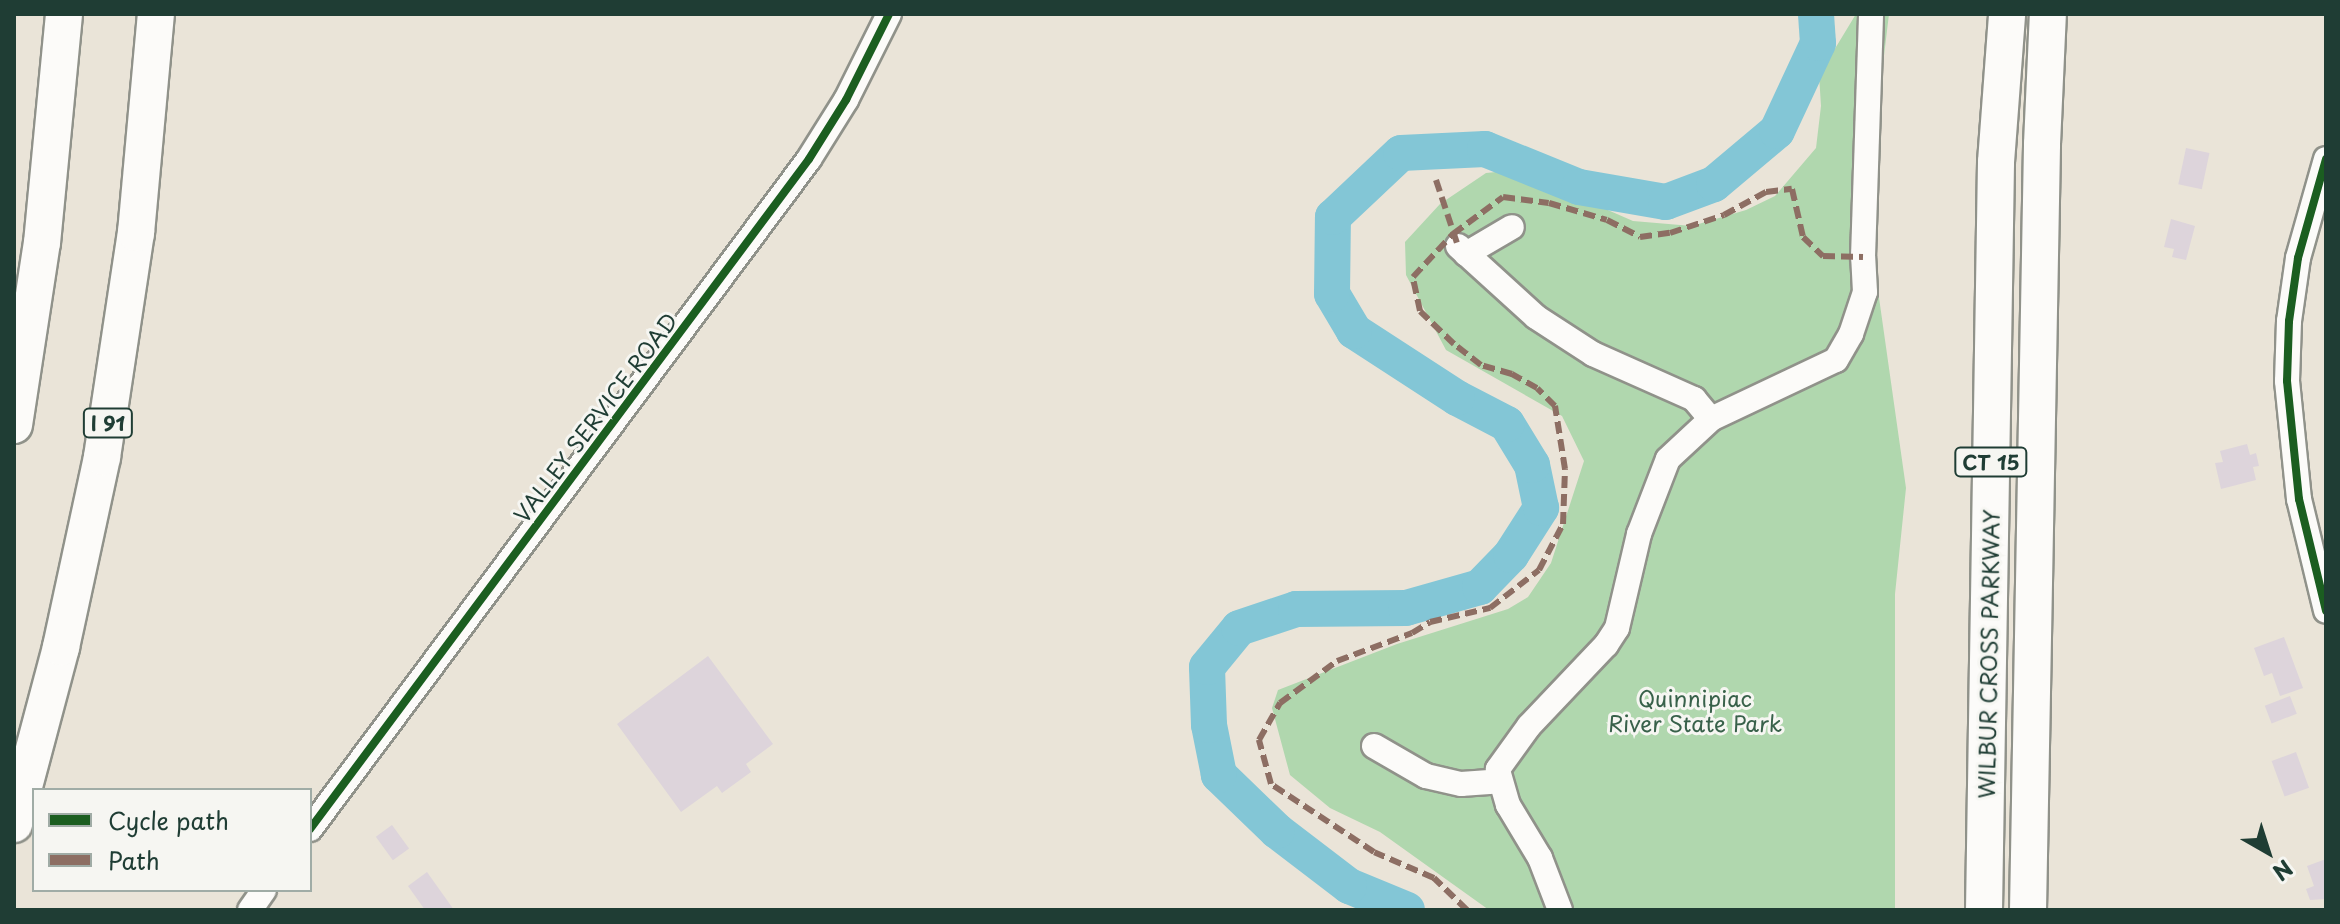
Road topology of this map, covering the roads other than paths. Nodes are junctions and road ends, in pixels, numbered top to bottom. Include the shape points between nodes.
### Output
1 (64, 14) edge
2 (156, 14) edge
3 (889, 14) edge
4 (1871, 14) edge
5 (2007, 14) edge
6 (2048, 14) edge
7 (2326, 159) edge
8 (1512, 227) dead end
9 (1711, 419) junction
10 (14, 425) edge
11 (2326, 611) edge
12 (1374, 746) dead end
13 (1500, 781) junction
14 (14, 824) edge
15 (312, 826) edge
16 (263, 892) edge
17 (250, 910) edge
18 (1560, 910) edge
19 (1984, 910) edge
20 (2028, 910) edge

1 - 10 highway via 37,285
2 - 14 highway, I 91 via 143,178 111,409 65,633
3 - 15 street, VALLEY SERVICE ROAD via 846,100 802,169
4 - 9 street via 1865,292 1851,334 1836,360
5 - 19 highway, WILBUR CROSS PARKWAY / CT 15 via 1996,162
6 - 20 highway, WILBUR CROSS PARKWAY / CT 15
7 - 11 street via 2298,258 2287,381 2299,499
8 - 9 street via 1462,250 1513,298 1572,342 1694,399
9 - 13 street via 1668,459 1639,534 1617,628 1510,752 1498,769
12 - 13 street via 1426,776 1461,784
13 - 18 street
16 - 17 street

